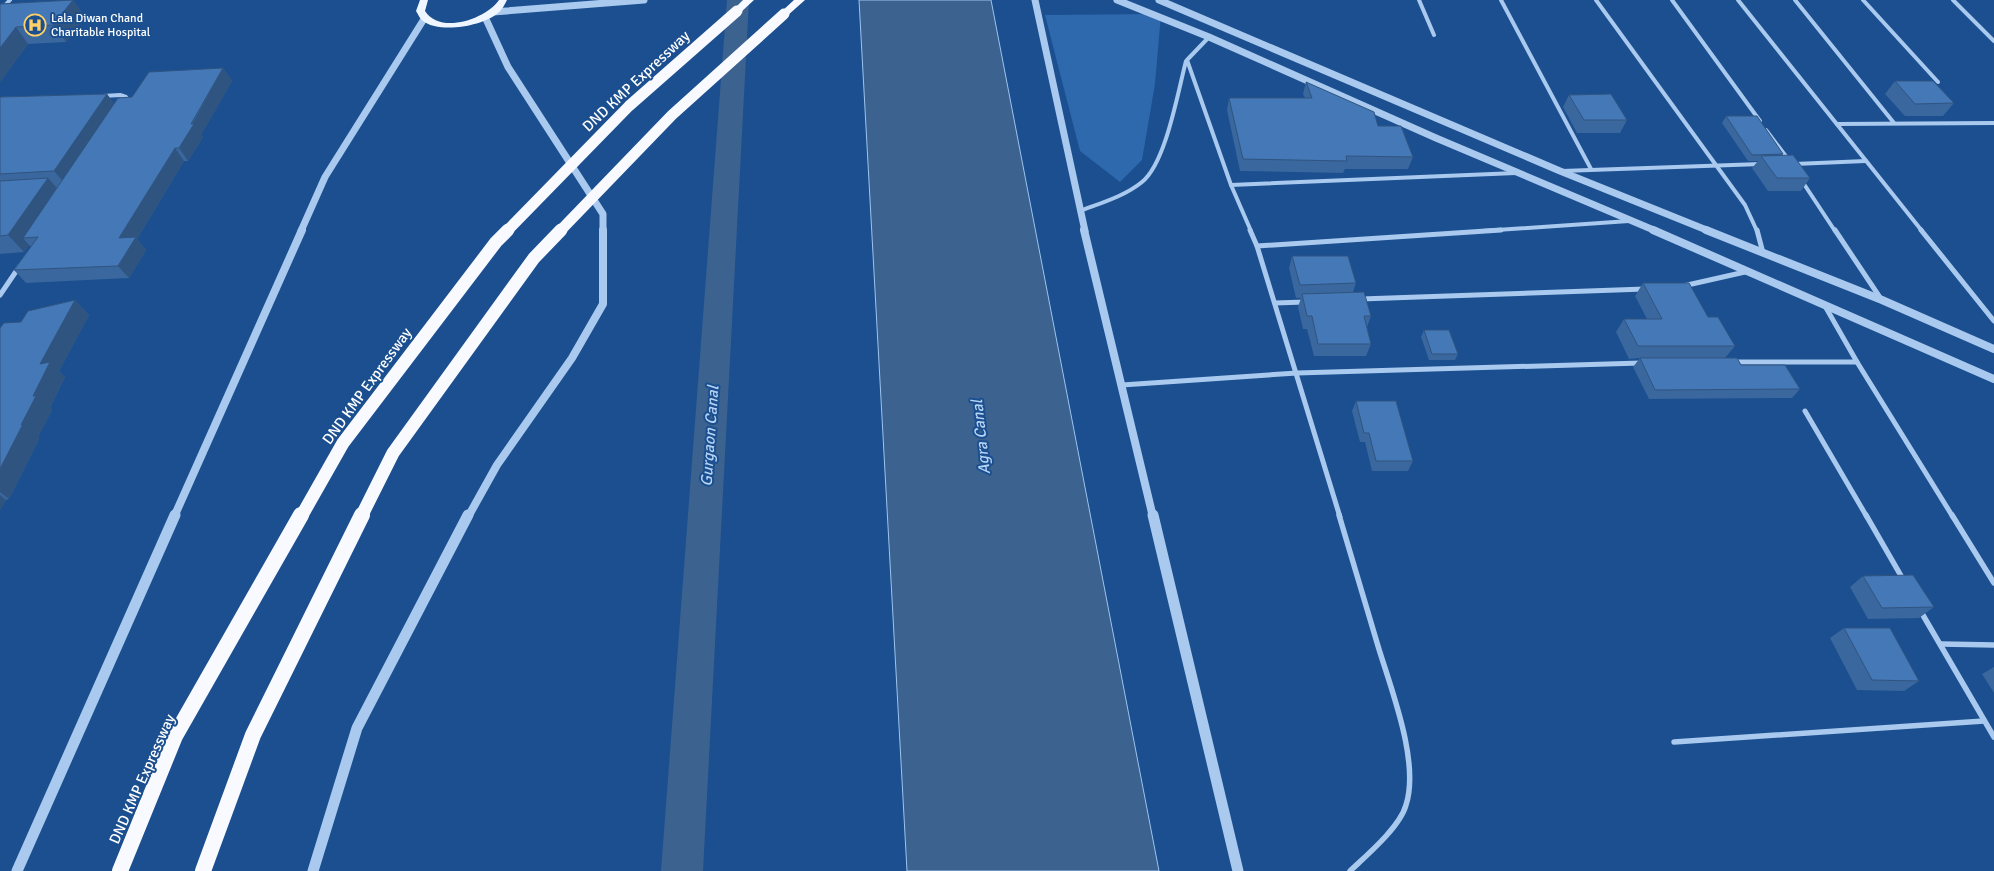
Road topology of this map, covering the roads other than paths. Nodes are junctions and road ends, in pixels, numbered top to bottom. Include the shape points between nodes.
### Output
1 (10, 0) edge
2 (424, 0) edge
3 (502, 0) edge
4 (644, 0) edge
5 (750, 0) edge
6 (800, 0) edge
7 (1035, 0) edge
8 (1117, 0) edge
9 (1158, 0) edge
10 (1419, 0) edge
11 (1502, 0) edge
12 (1596, 0) edge
13 (1672, 0) edge
14 (1738, 0) edge
15 (1795, 0) edge
16 (1863, 0) edge
17 (1953, 0) edge
18 (0, 11) edge
19 (489, 15) junction
20 (424, 19) junction
21 (1434, 36) dead end
22 (1209, 37) junction
23 (1994, 41) edge
24 (1187, 60) junction
25 (1938, 82) dead end
26 (100, 96) edge
27 (125, 109) edge
28 (1894, 123) junction
29 (1994, 123) edge
30 (1837, 124) junction
31 (1866, 161) junction
32 (1714, 164) junction
33 (1762, 164) edge
34 (1782, 164) edge
35 (1791, 164) junction
36 (1591, 169) junction
37 (1560, 171) junction
38 (1519, 173) junction
39 (1231, 185) junction
40 (1080, 211) junction
41 (1632, 220) junction
42 (1258, 246) junction
43 (1763, 253) junction
44 (22, 263) edge
45 (1748, 271) junction
46 (1681, 287) edge
47 (1654, 288) edge
48 (0, 295) edge
49 (1353, 300) edge
50 (1882, 300) junction
51 (1314, 301) edge
52 (1275, 303) junction
53 (1824, 304) junction
54 (1994, 321) edge
55 (1994, 349) edge
56 (1727, 362) edge
57 (1858, 362) junction
58 (1649, 363) edge
59 (1297, 373) junction
60 (1994, 379) edge
61 (1122, 385) junction
62 (1805, 412) dead end
63 (1994, 583) edge
64 (1905, 584) edge
65 (1915, 601) edge
66 (1940, 644) junction
67 (1994, 646) edge
68 (1984, 721) junction
69 (1994, 737) edge
70 (1674, 742) dead end
71 (17, 871) edge
72 (120, 871) edge
73 (203, 871) edge
74 (313, 871) edge
75 (1238, 871) edge
76 (1350, 871) edge

1 - 18 street
2 - 20 main road via 420,13
3 - 19 main road
4 - 19 street
5 - 72 highway, DND KMP Expressway, bridge via 629,106 496,242 343,443 175,736
6 - 73 highway, bridge via 672,115 534,258 393,453 253,735
7 - 40 street
8 - 22 street
9 - 37 street
10 - 21 street
11 - 36 street
12 - 32 street
13 - 35 street
14 - 30 street
15 - 28 street
16 - 25 street
17 - 23 street
19 - 20 main road via 475,22 452,26
19 - 74 street via 508,67 603,214 602,304 572,358 497,465 446,555 357,728
20 - 71 street via 325,177
22 - 24 street
22 - 38 street
24 - 39 street
24 - 40 street via 1159,159 1148,178 1127,192
26 - 27 street via 126,97
28 - 29 street
28 - 30 street
30 - 31 street
31 - 35 street
31 - 54 street
32 - 33 street
32 - 36 street
32 - 43 street via 1752,216
34 - 35 street
35 - 50 street
36 - 37 street
37 - 43 street
38 - 39 street
38 - 41 street
39 - 42 street
40 - 61 street
41 - 42 street
41 - 45 street
42 - 52 street
43 - 50 street
44 - 48 street
45 - 46 street
45 - 53 street
47 - 49 street
50 - 55 street
51 - 52 street
52 - 59 street
53 - 57 street
53 - 60 street
56 - 57 street
57 - 63 street
58 - 59 street
59 - 61 street
59 - 76 street via 1405,738 1410,781 1406,809
61 - 75 street
62 - 64 street
65 - 66 street
66 - 67 street
66 - 68 street
68 - 69 street
68 - 70 street

